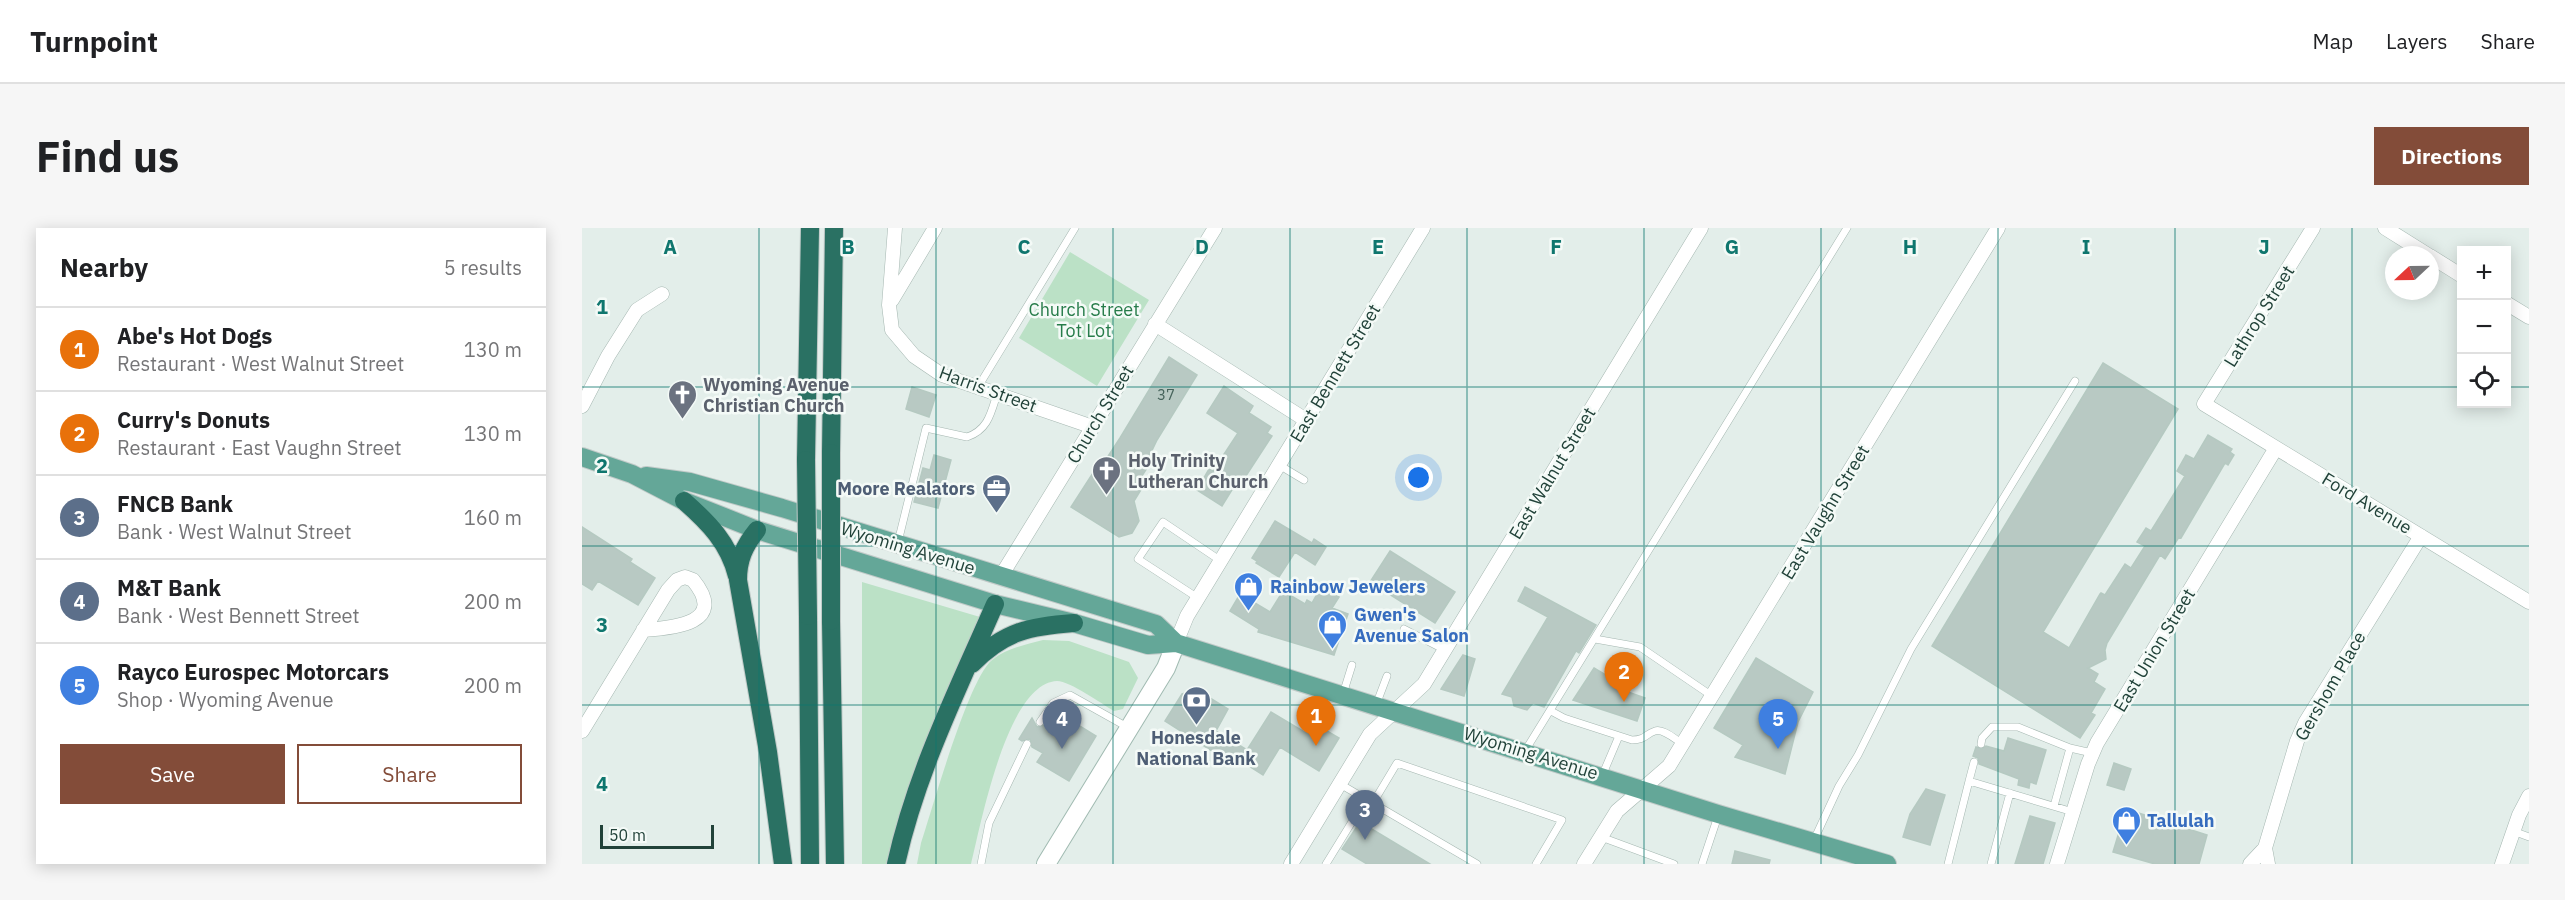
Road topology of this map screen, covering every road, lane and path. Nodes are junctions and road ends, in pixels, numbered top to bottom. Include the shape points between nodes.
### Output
1 (810, 228) edge
2 (834, 228) edge
3 (895, 228) edge
4 (935, 228) edge
5 (1075, 228) edge
6 (1215, 228) edge
7 (1423, 228) edge
8 (1701, 228) edge
9 (1847, 228) edge
10 (1998, 228) edge
11 (2313, 228) edge
12 (2385, 228) edge
13 (2413, 246) edge
14 (2439, 262) edge
15 (2457, 273) edge
16 (662, 294) dead end
17 (889, 305) junction
18 (2511, 306) edge
19 (2529, 317) edge
20 (1155, 324) junction
21 (2075, 381) dead end
22 (978, 387) junction
23 (997, 394) junction
24 (2204, 404) joint
25 (582, 406) edge
26 (1306, 420) junction
27 (1093, 427) junction
28 (2276, 448) junction
29 (582, 457) edge
30 (1279, 465) junction
31 (632, 474) junction
32 (1304, 480) dead end
33 (684, 501) junction
34 (782, 508) junction
35 (757, 530) junction
36 (2421, 536) junction
37 (898, 544) junction
38 (1221, 561) junction
39 (1001, 576) junction
40 (738, 580) junction
41 (1198, 598) junction
42 (2529, 602) edge
43 (996, 604) junction
44 (1074, 623) junction
45 (1404, 628) dead end
46 (643, 630) junction
47 (1595, 639) junction
48 (1176, 643) junction
49 (1445, 650) junction
50 (1352, 665) dead end
51 (967, 669) junction
52 (1387, 676) dead end
53 (1342, 694) junction
54 (1712, 696) junction
55 (1376, 705) junction
56 (1396, 711) junction
57 (1551, 711) junction
58 (1040, 722) dead end
59 (1129, 728) junction
60 (582, 731) edge
61 (1619, 736) junction
62 (1027, 744) dead end
63 (1683, 744) junction
64 (1980, 744) dead end
65 (2070, 748) junction
66 (1525, 752) junction
67 (2092, 753) junction
68 (1974, 762) dead end
69 (1602, 776) junction
70 (1969, 781) junction
71 (1340, 784) junction
72 (1643, 788) junction
73 (2010, 793) junction
74 (2529, 796) edge
75 (1369, 801) junction
76 (2054, 806) junction
77 (2073, 812) junction
78 (1718, 814) junction
79 (2513, 831) junction
80 (1601, 837) junction
81 (2529, 837) edge
82 (1813, 841) junction
83 (2265, 848) junction
84 (783, 864) edge
85 (810, 864) edge
86 (835, 864) edge
87 (896, 864) edge
88 (981, 864) edge
89 (1046, 864) edge
90 (1291, 864) edge
91 (1326, 864) edge
92 (1477, 864) edge
93 (1536, 864) edge
94 (1584, 864) edge
95 (1673, 864) edge
96 (1702, 864) edge
97 (1887, 864) edge
98 (1948, 864) edge
99 (1991, 864) edge
100 (2058, 864) edge
101 (2250, 864) edge
102 (2268, 864) edge
103 (2502, 864) edge

1 - 85 highway, bridge via 806,460
2 - 86 highway, bridge via 831,621
3 - 17 street, Harris Street
4 - 17 street
5 - 22 lane
6 - 20 street, Church Street
7 - 26 street, East Bennett Street
8 - 49 street, East Walnut Street
9 - 47 lane
10 - 54 street, East Vaughn Street
11 - 24 street, Lathrop Street
12 - 13 street
14 - 15 street
16 - 25 street via 637,310
17 - 22 street, Harris Street via 892,330 914,356 942,375
18 - 19 street
20 - 26 street
20 - 27 street, Church Street
21 - 82 lane via 1911,649
22 - 23 street, Harris Street
23 - 27 street, Harris Street
23 - 37 lane via 989,421 973,435 926,428
24 - 28 street, Ford Avenue
26 - 30 street, East Bennett Street
27 - 39 street, Church Street
28 - 36 street, Ford Avenue
28 - 67 street, East Union Street
29 - 31 main road, Wyoming Avenue
30 - 32 lane
30 - 38 street, East Bennett Street
31 - 33 main road, Wyoming Avenue
31 - 34 main road, Wyoming Avenue via 690,482
33 - 35 main road, Wyoming Avenue
33 - 40 highway via 721,538
34 - 35 main road
34 - 37 main road, Wyoming Avenue
35 - 40 highway via 741,558
35 - 43 main road, Wyoming Avenue
36 - 42 street, Ford Avenue
36 - 83 street, Gershom Place via 2305,723
37 - 39 main road, Wyoming Avenue
38 - 41 street, East Bennett Street
38 - 41 lane via 1163,522 1138,560
39 - 43 main road, Church Street
39 - 48 main road, Wyoming Avenue via 1156,624
40 - 84 highway
41 - 48 street, East Bennett Street
43 - 44 main road, Wyoming Avenue
43 - 51 highway
44 - 48 main road, Wyoming Avenue via 1148,645
44 - 51 highway via 1033,627 1013,634 990,647
45 - 49 lane
46 - 46 street via 677,580 693,579 706,599 698,618 672,627
46 - 60 street
47 - 54 lane via 1640,647
47 - 57 lane
48 - 53 main road, Wyoming Avenue
48 - 59 street via 1166,668
49 - 56 street, East Walnut Street via 1422,688
50 - 53 lane
51 - 87 highway via 920,781
52 - 55 lane
53 - 55 main road, Wyoming Avenue
54 - 63 street, East Vaughn Street
55 - 56 main road, Wyoming Avenue
56 - 66 main road, Wyoming Avenue
56 - 71 street, East Walnut Street via 1370,734
57 - 61 lane
57 - 66 lane
58 - 59 lane via 1053,703 1070,695
59 - 89 street
61 - 63 lane via 1641,740 1662,731
61 - 69 lane
62 - 88 lane via 989,823
63 - 72 street, East Vaughn Street via 1669,766
64 - 65 lane via 1992,727 2018,727
65 - 67 lane
65 - 76 lane
66 - 69 main road, Wyoming Avenue
67 - 77 street, East Union Street
68 - 70 lane
69 - 72 main road, Wyoming Avenue
70 - 73 lane
70 - 98 lane
71 - 75 lane
71 - 90 street, East Walnut Street
72 - 78 main road, Wyoming Avenue
72 - 80 street, East Vaughn Street via 1617,811
73 - 76 lane
73 - 99 lane
74 - 79 street
75 - 91 lane
75 - 92 lane
75 - 93 lane via 1397,763 1562,820
76 - 77 lane
77 - 100 street, East Union Street
78 - 82 main road, Wyoming Avenue
78 - 96 lane
79 - 81 lane
79 - 103 street
80 - 94 street, East Vaughn Street
80 - 95 lane
82 - 97 main road, Wyoming Avenue
83 - 101 street, Gershom Place
83 - 102 street, Gershom Place

